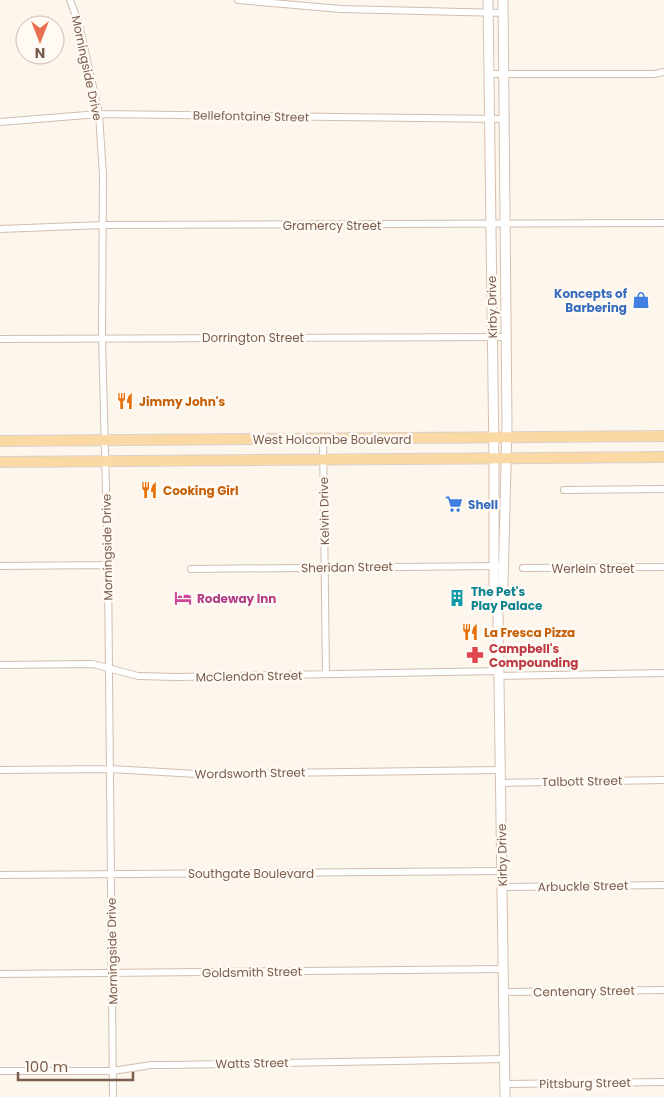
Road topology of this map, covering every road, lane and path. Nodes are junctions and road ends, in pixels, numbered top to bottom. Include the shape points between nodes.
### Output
1 (70, 0) edge
2 (238, 0) edge
3 (488, 0) edge
4 (503, 0) edge
5 (489, 13) junction
6 (503, 13) junction
7 (664, 72) edge
8 (489, 74) junction
9 (503, 74) junction
10 (99, 114) junction
11 (489, 119) junction
12 (503, 119) junction
13 (0, 122) edge
14 (664, 223) edge
15 (490, 224) junction
16 (505, 224) junction
17 (103, 225) junction
18 (0, 229) edge
19 (492, 337) junction
20 (506, 337) junction
21 (0, 338) edge
22 (102, 338) junction
23 (664, 436) edge
24 (493, 438) junction
25 (506, 438) junction
26 (323, 439) junction
27 (105, 440) junction
28 (0, 441) edge
29 (664, 457) edge
30 (494, 459) junction
31 (505, 459) junction
32 (324, 460) junction
33 (106, 461) junction
34 (0, 462) edge
35 (664, 489) edge
36 (564, 490) dead end
37 (108, 565) junction
38 (0, 566) edge
39 (493, 566) junction
40 (503, 566) junction
41 (325, 568) junction
42 (523, 568) dead end
43 (664, 568) edge
44 (191, 569) dead end
45 (498, 613) junction
46 (0, 665) edge
47 (108, 667) junction
48 (664, 673) edge
49 (326, 674) junction
50 (499, 674) junction
51 (110, 769) junction
52 (0, 770) edge
53 (500, 770) junction
54 (664, 780) edge
55 (501, 783) junction
56 (502, 871) junction
57 (110, 874) junction
58 (0, 875) edge
59 (664, 885) edge
60 (502, 887) junction
61 (504, 969) junction
62 (113, 973) junction
63 (0, 974) edge
64 (664, 990) edge
65 (504, 992) junction
66 (505, 1059) junction
67 (0, 1071) edge
68 (113, 1071) junction
69 (664, 1082) edge
70 (505, 1084) junction
71 (113, 1097) edge
72 (505, 1097) edge

1 - 10 street, Morningside Drive via 79,24
2 - 5 street via 342,9
3 - 5 main road, Kirby Drive
4 - 6 main road, Kirby Drive
5 - 6 street
5 - 8 main road, Kirby Drive
6 - 9 main road, Kirby Drive
7 - 9 street
8 - 9 street
8 - 11 main road, Kirby Drive
9 - 12 main road, Kirby Drive
10 - 11 street, Bellefontaine Street
10 - 13 street, Bellefontaine Street
10 - 17 street, Morningside Drive
11 - 12 street, Bellefontaine Street
11 - 15 main road, Kirby Drive
12 - 16 main road, Kirby Drive
14 - 16 street, Gramercy Street
15 - 16 street, Gramercy Street
15 - 17 street, Gramercy Street
15 - 19 main road, Kirby Drive
16 - 20 main road, Kirby Drive
17 - 18 street, Gramercy Street
17 - 22 street, Morningside Drive
19 - 20 street, Dorrington Street
19 - 22 street, Dorrington Street
19 - 24 main road, Kirby Drive
20 - 25 main road, Kirby Drive
21 - 22 street, Dorrington Street
22 - 27 street, Morningside Drive
23 - 25 main road, West Holcombe Boulevard
24 - 25 main road, West Holcombe Boulevard
24 - 26 main road, West Holcombe Boulevard
24 - 30 main road, Kirby Drive
25 - 31 main road, Kirby Drive
26 - 27 main road, West Holcombe Boulevard
26 - 32 street, Kelvin Drive
27 - 28 main road, West Holcombe Boulevard
27 - 33 street, Morningside Drive
29 - 31 main road, West Holcombe Boulevard
30 - 31 main road, West Holcombe Boulevard
30 - 32 main road, West Holcombe Boulevard
30 - 39 main road, Kirby Drive
31 - 40 main road, Kirby Drive
32 - 33 main road, West Holcombe Boulevard
32 - 41 street, Kelvin Drive
33 - 34 main road, West Holcombe Boulevard
33 - 37 street, Morningside Drive
35 - 36 street
37 - 38 street
37 - 47 street, Morningside Drive
39 - 40 street, Sheridan Street
39 - 41 street, Sheridan Street
39 - 45 main road, Kirby Drive
40 - 45 main road, Kirby Drive
41 - 44 street, Sheridan Street
41 - 49 street, Kelvin Drive
42 - 43 street, Werlein Street
45 - 50 main road, Kirby Drive
46 - 47 street, McClendon Street via 93,664
47 - 49 street, McClendon Street via 130,674 155,676
47 - 51 street, Morningside Drive
48 - 50 street, McClendon Street
49 - 50 street, McClendon Street
50 - 53 main road, Kirby Drive
51 - 52 street, Wordsworth Street
51 - 53 street, Wordsworth Street via 196,774
51 - 57 street, Morningside Drive
53 - 55 main road, Kirby Drive
54 - 55 street, Talbott Street
55 - 56 main road, Kirby Drive
56 - 57 street, Southgate Boulevard
56 - 60 main road, Kirby Drive
57 - 58 street, Southgate Boulevard
57 - 62 street, Morningside Drive
59 - 60 street, Arbuckle Street
60 - 61 main road, Kirby Drive
61 - 62 street, Goldsmith Street
61 - 65 main road, Kirby Drive
62 - 63 street, Goldsmith Street
62 - 68 street, Morningside Drive
64 - 65 street, Centenary Street
65 - 66 main road, Kirby Drive
66 - 68 street, Watts Street via 170,1064
66 - 70 main road, Kirby Drive
67 - 68 street, Watts Street
68 - 71 street, Morningside Drive
69 - 70 street, Pittsburg Street
70 - 72 main road, Kirby Drive

